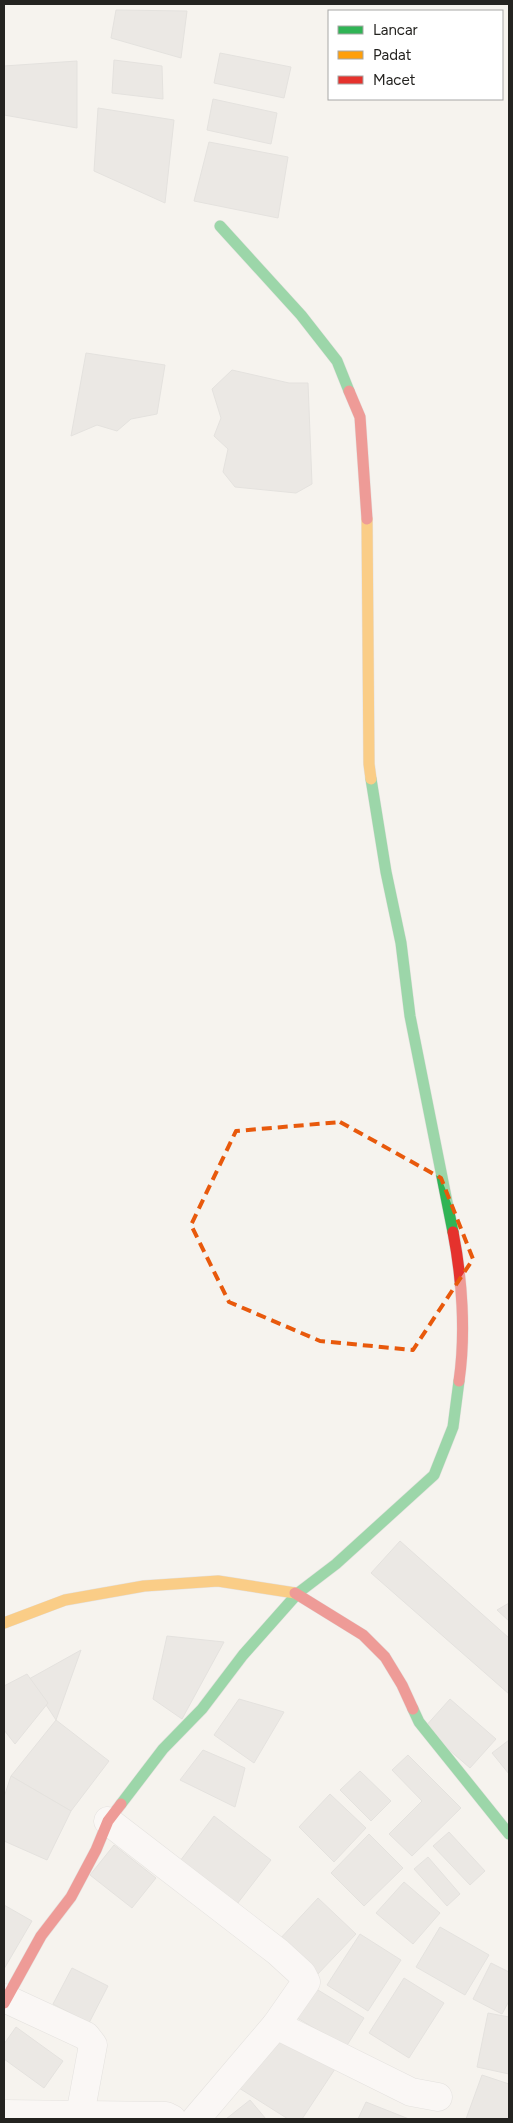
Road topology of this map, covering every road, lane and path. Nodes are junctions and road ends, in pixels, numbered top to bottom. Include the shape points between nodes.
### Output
1 (220, 226) dead end
2 (298, 1593) junction
3 (4, 1623) edge
4 (108, 1821) junction
5 (509, 1834) edge
6 (4, 2000) edge
7 (276, 2025) junction
8 (438, 2097) dead end
9 (4, 2114) edge
10 (80, 2115) junction
11 (172, 2119) edge
12 (196, 2119) edge

1 - 2 street via 337,361 360,417 367,508 369,764 401,943 410,1016 460,1266 462,1361 453,1427 434,1474 336,1564
2 - 3 street via 218,1581 144,1586 65,1600
2 - 4 street via 243,1654 202,1709 163,1749
2 - 5 street via 363,1635 385,1657 419,1722
4 - 6 street via 71,1897 41,1936
4 - 7 street via 302,1974 306,1982
6 - 10 street via 86,2036 93,2045
7 - 8 street via 411,2092
7 - 12 street
9 - 10 street
10 - 11 street via 166,2116

